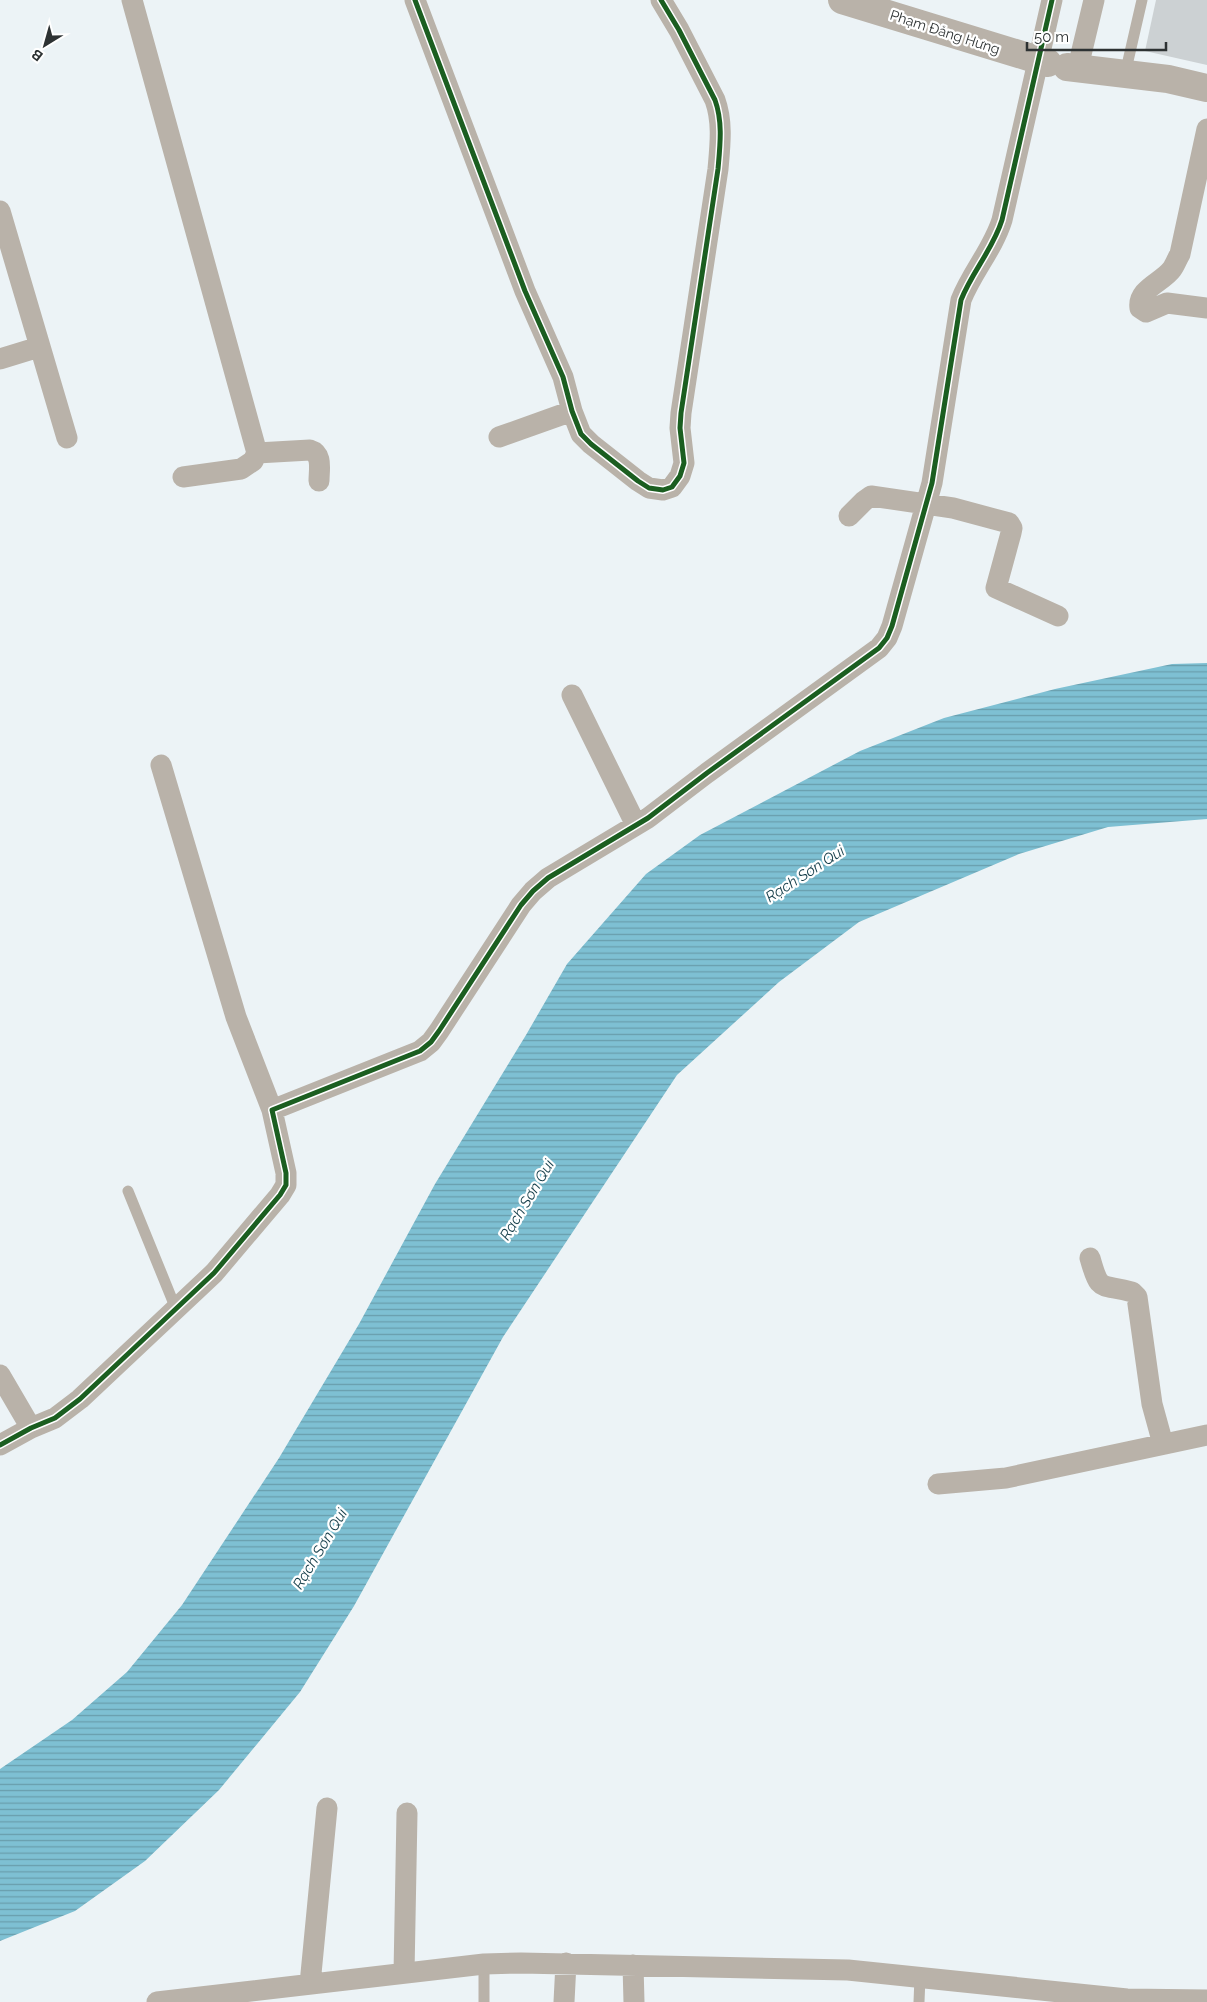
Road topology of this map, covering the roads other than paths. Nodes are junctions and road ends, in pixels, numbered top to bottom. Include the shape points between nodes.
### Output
1 (132, 0) edge
2 (415, 0) edge
3 (661, 0) edge
4 (842, 0) edge
5 (1052, 0) edge
6 (1094, 0) edge
7 (1142, 0) edge
8 (1058, 65) junction
9 (1126, 74) junction
10 (1207, 88) edge
11 (1207, 128) edge
12 (0, 212) edge
13 (1207, 308) edge
14 (39, 347) junction
15 (0, 359) edge
16 (572, 410) junction
17 (499, 437) dead end
18 (67, 438) dead end
19 (257, 453) junction
20 (183, 476) dead end
21 (319, 481) dead end
22 (939, 506) junction
23 (849, 516) dead end
24 (1058, 616) dead end
25 (572, 694) dead end
26 (161, 765) dead end
27 (636, 825) junction
28 (272, 1110) junction
29 (128, 1191) dead end
30 (1090, 1258) dead end
31 (176, 1309) junction
32 (0, 1375) edge
33 (30, 1428) junction
34 (1207, 1435) edge
35 (1163, 1444) junction
36 (0, 1445) edge
37 (938, 1484) dead end
38 (327, 1808) dead end
39 (407, 1813) dead end
40 (566, 1963) junction
41 (484, 1964) junction
42 (633, 1965) junction
43 (404, 1973) junction
44 (920, 1977) junction
45 (310, 1984) junction
46 (992, 1994) edge
47 (1207, 2000) edge
48 (157, 2002) edge
49 (484, 2002) edge
50 (564, 2002) edge
51 (634, 2002) edge
52 (919, 2002) edge

1 - 19 street
2 - 16 street via 525,291 563,377
3 - 16 street via 715,100 720,132 718,169 681,413 684,463 680,476 672,487 663,490 650,488 581,434
4 - 8 street, Phạm Đăng Hưng
5 - 8 street
6 - 8 street
7 - 9 lane
8 - 9 street, Phạm Đăng Hưng
8 - 22 street via 997,236 961,300
9 - 10 street, Phạm Đăng Hưng
11 - 13 street via 1180,254 1172,270 1139,301 1140,308 1146,312 1166,303
12 - 14 street
14 - 15 street
14 - 18 street
16 - 17 street
19 - 20 street via 253,461 241,469
19 - 21 street via 316,452 319,456
22 - 23 street via 871,496
22 - 24 street via 1009,523 1011,533 996,588
22 - 27 street via 892,626 879,648
25 - 27 street
26 - 28 street via 236,1017
27 - 28 street via 548,878 533,891 439,1031 420,1051
28 - 31 street via 286,1185 214,1273
29 - 31 lane
30 - 35 street via 1100,1285 1132,1292 1137,1297 1152,1404
31 - 33 street via 68,1408 55,1418
32 - 33 street
33 - 36 street
34 - 35 street
35 - 37 street via 1006,1478
38 - 45 street
39 - 43 street
40 - 41 street
40 - 42 street
40 - 50 street
41 - 43 street
41 - 49 lane
42 - 44 street via 848,1970
42 - 51 street
43 - 45 street
44 - 46 street
44 - 52 lane
45 - 48 street
46 - 47 street

